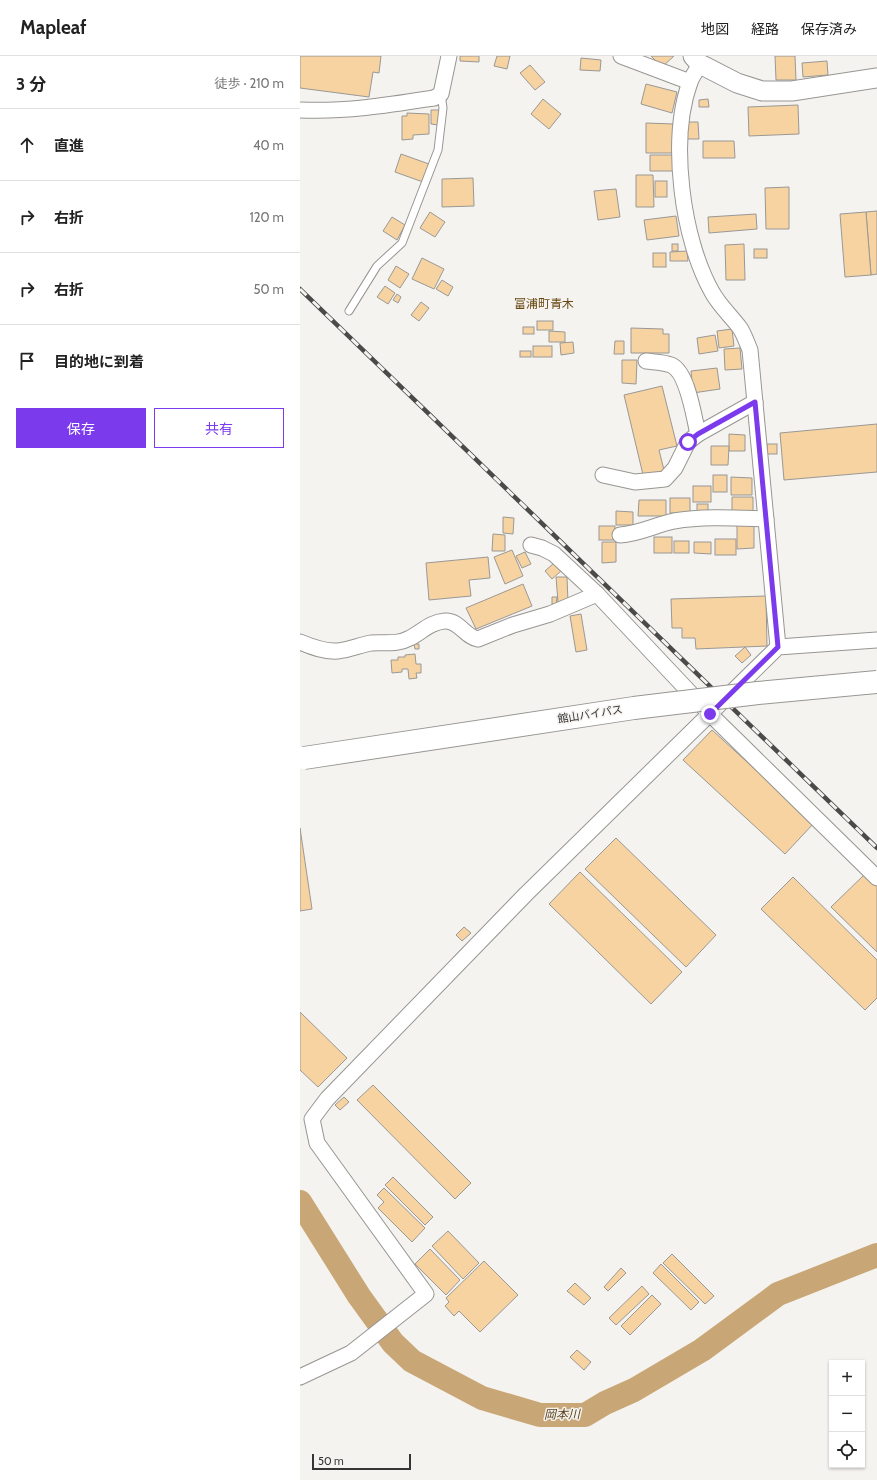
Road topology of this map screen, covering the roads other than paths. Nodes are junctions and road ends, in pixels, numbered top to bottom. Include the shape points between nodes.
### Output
1 (450, 56) edge
2 (621, 56) edge
3 (697, 60) edge
4 (877, 78) edge
5 (690, 82) junction
6 (441, 94) junction
7 (300, 110) edge
8 (349, 311) dead end
9 (646, 361) dead end
10 (755, 402) junction
11 (698, 434) junction
12 (603, 476) dead end
13 (766, 519) junction
14 (620, 535) dead end
15 (530, 545) dead end
16 (597, 594) junction
17 (877, 640) edge
18 (300, 642) edge
19 (778, 647) junction
20 (877, 682) edge
21 (710, 714) junction
22 (304, 758) dead end
23 (877, 878) edge
24 (300, 1377) edge

1 - 6 street
2 - 5 street
3 - 4 street via 737,83 762,91 792,92
3 - 5 street
5 - 10 street via 682,115 680,173 687,222 702,272 712,294 741,329 750,350
6 - 7 street via 434,98 370,108
6 - 8 lane via 443,108 438,150 402,243 377,266
9 - 11 street via 672,365 679,372 686,384
10 - 11 street
10 - 13 street
11 - 12 street via 688,442 675,468 665,479 635,482
13 - 14 street via 718,517 673,522 634,534
13 - 19 street
15 - 16 street via 554,554
16 - 18 street via 550,614 478,639 472,638 453,622 445,621 430,624 410,639 395,644 371,643 337,651 315,648
16 - 21 street
17 - 19 street
19 - 21 street
20 - 22 highway, 館山バイパス, bridge via 634,708
21 - 23 street
21 - 24 street via 526,894 328,1099 312,1119 317,1143 426,1294 351,1353

